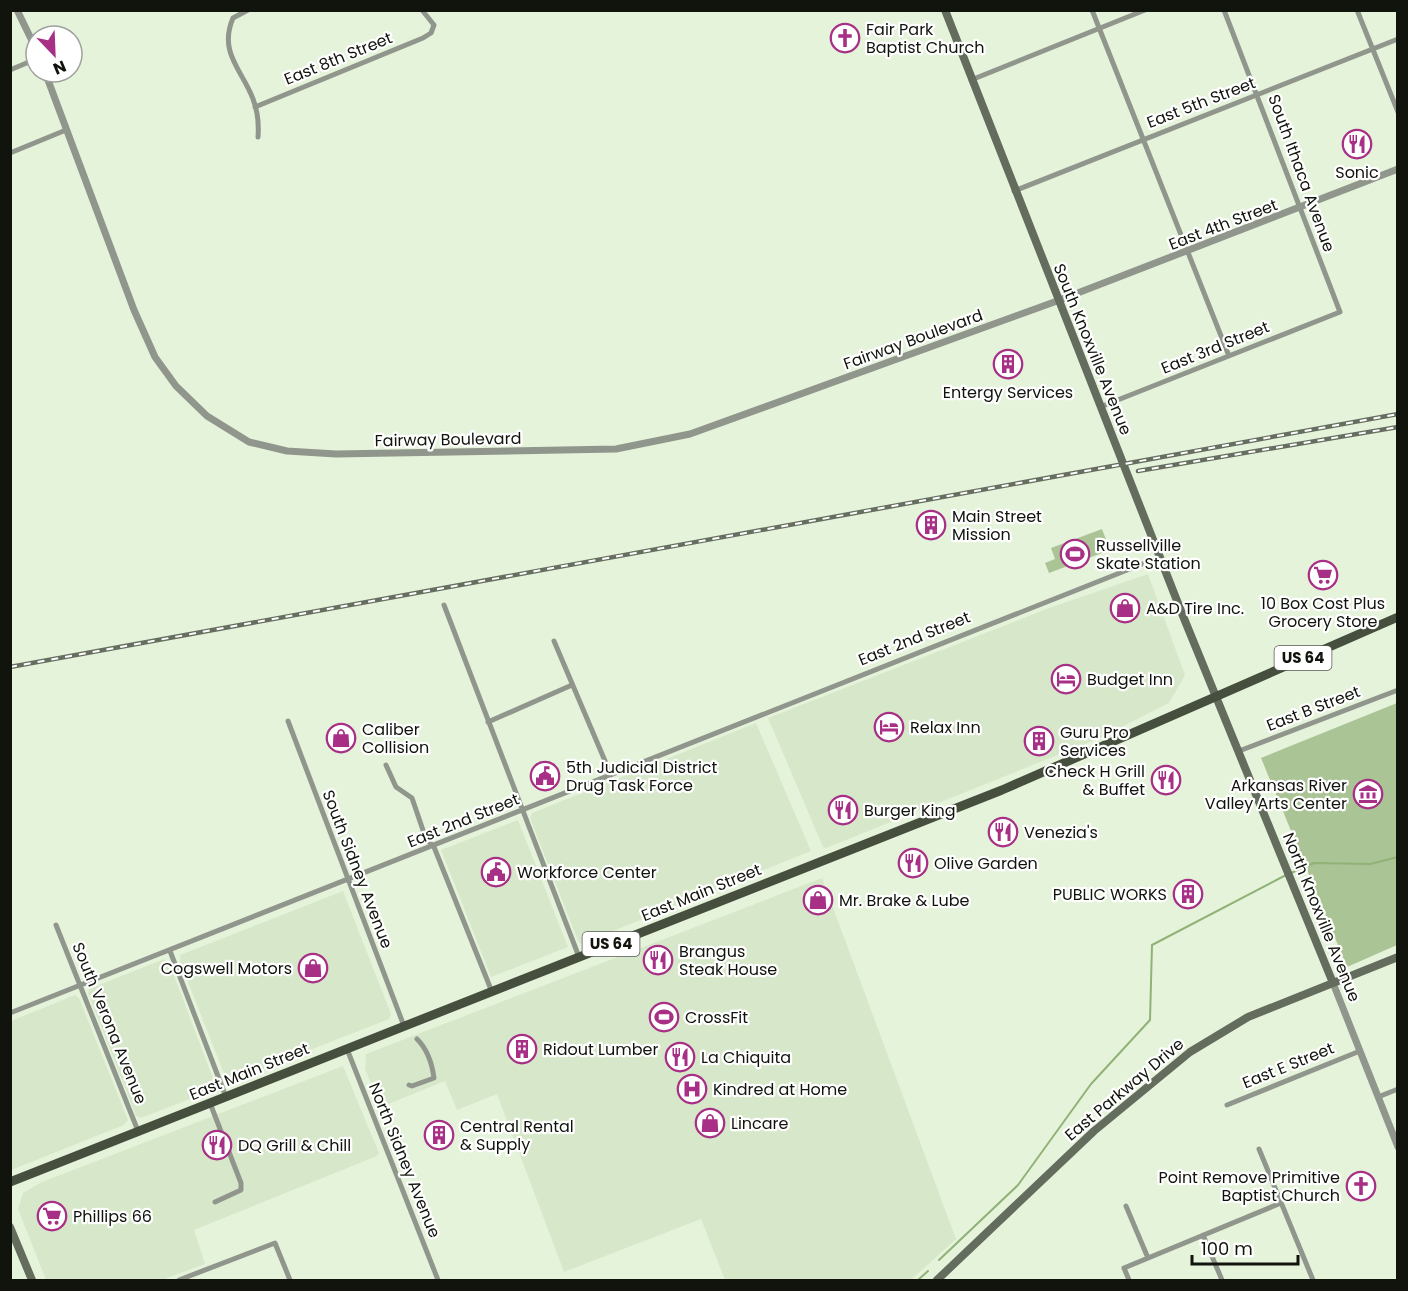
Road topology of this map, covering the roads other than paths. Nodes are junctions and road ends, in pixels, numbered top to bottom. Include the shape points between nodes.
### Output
1 (18, 10) edge
2 (248, 10) edge
3 (422, 10) edge
4 (945, 10) edge
5 (1092, 10) edge
6 (1145, 10) edge
7 (1224, 10) edge
8 (1357, 10) edge
9 (24, 24) edge
10 (1099, 29) junction
11 (1398, 39) edge
12 (1372, 49) junction
13 (24, 64) edge
14 (10, 70) edge
15 (972, 80) junction
16 (49, 84) edge
17 (1259, 95) junction
18 (255, 107) junction
19 (1398, 112) edge
20 (66, 130) junction
21 (258, 137) dead end
22 (1143, 138) junction
23 (10, 153) edge
24 (1398, 169) edge
25 (1014, 191) junction
26 (1300, 208) junction
27 (1188, 252) junction
28 (1057, 302) junction
29 (1340, 312) joint
30 (1229, 356) junction
31 (1100, 407) junction
32 (1160, 557) junction
33 (444, 605) dead end
34 (1398, 617) edge
35 (554, 641) dead end
36 (572, 685) junction
37 (1398, 690) edge
38 (1217, 698) junction
39 (288, 721) dead end
40 (488, 722) junction
41 (1239, 751) junction
42 (386, 765) dead end
43 (611, 775) junction
44 (523, 810) junction
45 (434, 847) junction
46 (346, 880) junction
47 (56, 925) dead end
48 (170, 951) junction
49 (579, 957) junction
50 (1398, 957) edge
51 (1333, 983) junction
52 (81, 985) junction
53 (492, 992) junction
54 (10, 1013) edge
55 (404, 1026) junction
56 (417, 1039) dead end
57 (346, 1049) junction
58 (1360, 1051) junction
59 (409, 1085) dead end
60 (1398, 1089) edge
61 (226, 1097) junction
62 (1378, 1097) junction
63 (210, 1103) junction
64 (1227, 1105) dead end
65 (138, 1131) junction
66 (1398, 1148) edge
67 (1258, 1149) dead end
68 (10, 1182) edge
69 (215, 1202) dead end
70 (1281, 1203) junction
71 (1126, 1206) dead end
72 (10, 1227) edge
73 (1203, 1235) junction
74 (1148, 1258) junction
75 (32, 1281) edge
76 (179, 1281) edge
77 (290, 1281) edge
78 (438, 1281) edge
79 (936, 1281) edge
80 (1129, 1281) edge
81 (1222, 1281) edge
82 (1313, 1281) edge

1 - 9 street
2 - 18 street via 238,15 229,34 232,58
3 - 18 street, East 8th Street via 434,24 431,33
4 - 15 main road, South Knoxville Avenue
5 - 10 street
6 - 10 street
7 - 17 street, South Ithaca Avenue
8 - 12 street
10 - 15 street
10 - 22 street
11 - 12 street, East 5th Street
12 - 17 street, East 5th Street
12 - 19 street
13 - 14 street
15 - 25 main road, South Knoxville Avenue
16 - 20 street, Fairway Boulevard
17 - 22 street, East 5th Street
17 - 26 street, South Ithaca Avenue
18 - 21 street
20 - 23 street
20 - 28 street, Fairway Boulevard via 155,357 176,386 207,416 249,442 287,451 336,454 616,448 680,436
22 - 25 street, East 5th Street
22 - 27 street
24 - 26 street, East 4th Street
25 - 28 main road, South Knoxville Avenue
26 - 27 street, East 4th Street
26 - 29 street, South Ithaca Avenue
27 - 28 street, East 4th Street
27 - 30 street
28 - 31 main road, South Knoxville Avenue
29 - 30 street, East 3rd Street
30 - 31 street, East 3rd Street
31 - 32 main road, South Knoxville Avenue
32 - 38 main road, South Knoxville Avenue
32 - 43 street, East 2nd Street
33 - 40 street
34 - 38 main road, East Main Street / US 64
35 - 36 street
36 - 40 street
36 - 43 street
37 - 41 street, East B Street
38 - 41 main road, North Knoxville Avenue
38 - 49 main road, East Main Street / US 64 via 1002,790
39 - 46 street, South Sidney Avenue
40 - 44 street
41 - 51 main road, North Knoxville Avenue
42 - 45 street via 396,787 412,798 426,839
43 - 44 street, East 2nd Street
44 - 45 street, East 2nd Street
44 - 49 street
45 - 46 street, East 2nd Street
45 - 53 street
46 - 48 street, East 2nd Street
46 - 55 street, South Sidney Avenue
47 - 52 street, South Verona Avenue
48 - 52 street, East 2nd Street
48 - 61 street
49 - 53 main road, East Main Street / US 64
50 - 51 main road, East Parkway Drive
51 - 58 street, North Knoxville Avenue
51 - 79 main road, East Parkway Drive via 1248,1017 1162,1073 1094,1131
52 - 54 street, East 2nd Street
52 - 65 street, South Verona Avenue
53 - 55 main road, East Main Street / US 64
55 - 57 main road, East Main Street / US 64
56 - 59 street via 424,1046 434,1078
57 - 61 main road, East Main Street / US 64
57 - 78 street, North Sidney Avenue
58 - 62 street, North Knoxville Avenue
58 - 64 street, East E Street
60 - 62 street
61 - 63 main road, East Main Street / US 64
62 - 66 street, North Knoxville Avenue
63 - 65 main road, East Main Street / US 64
63 - 69 street via 241,1183 241,1190
65 - 68 main road, East Main Street / US 64
67 - 70 street
70 - 73 street
70 - 82 street
71 - 74 street
72 - 75 main road
73 - 74 street
73 - 81 street
74 - 80 street via 1124,1268
76 - 77 street via 275,1243

